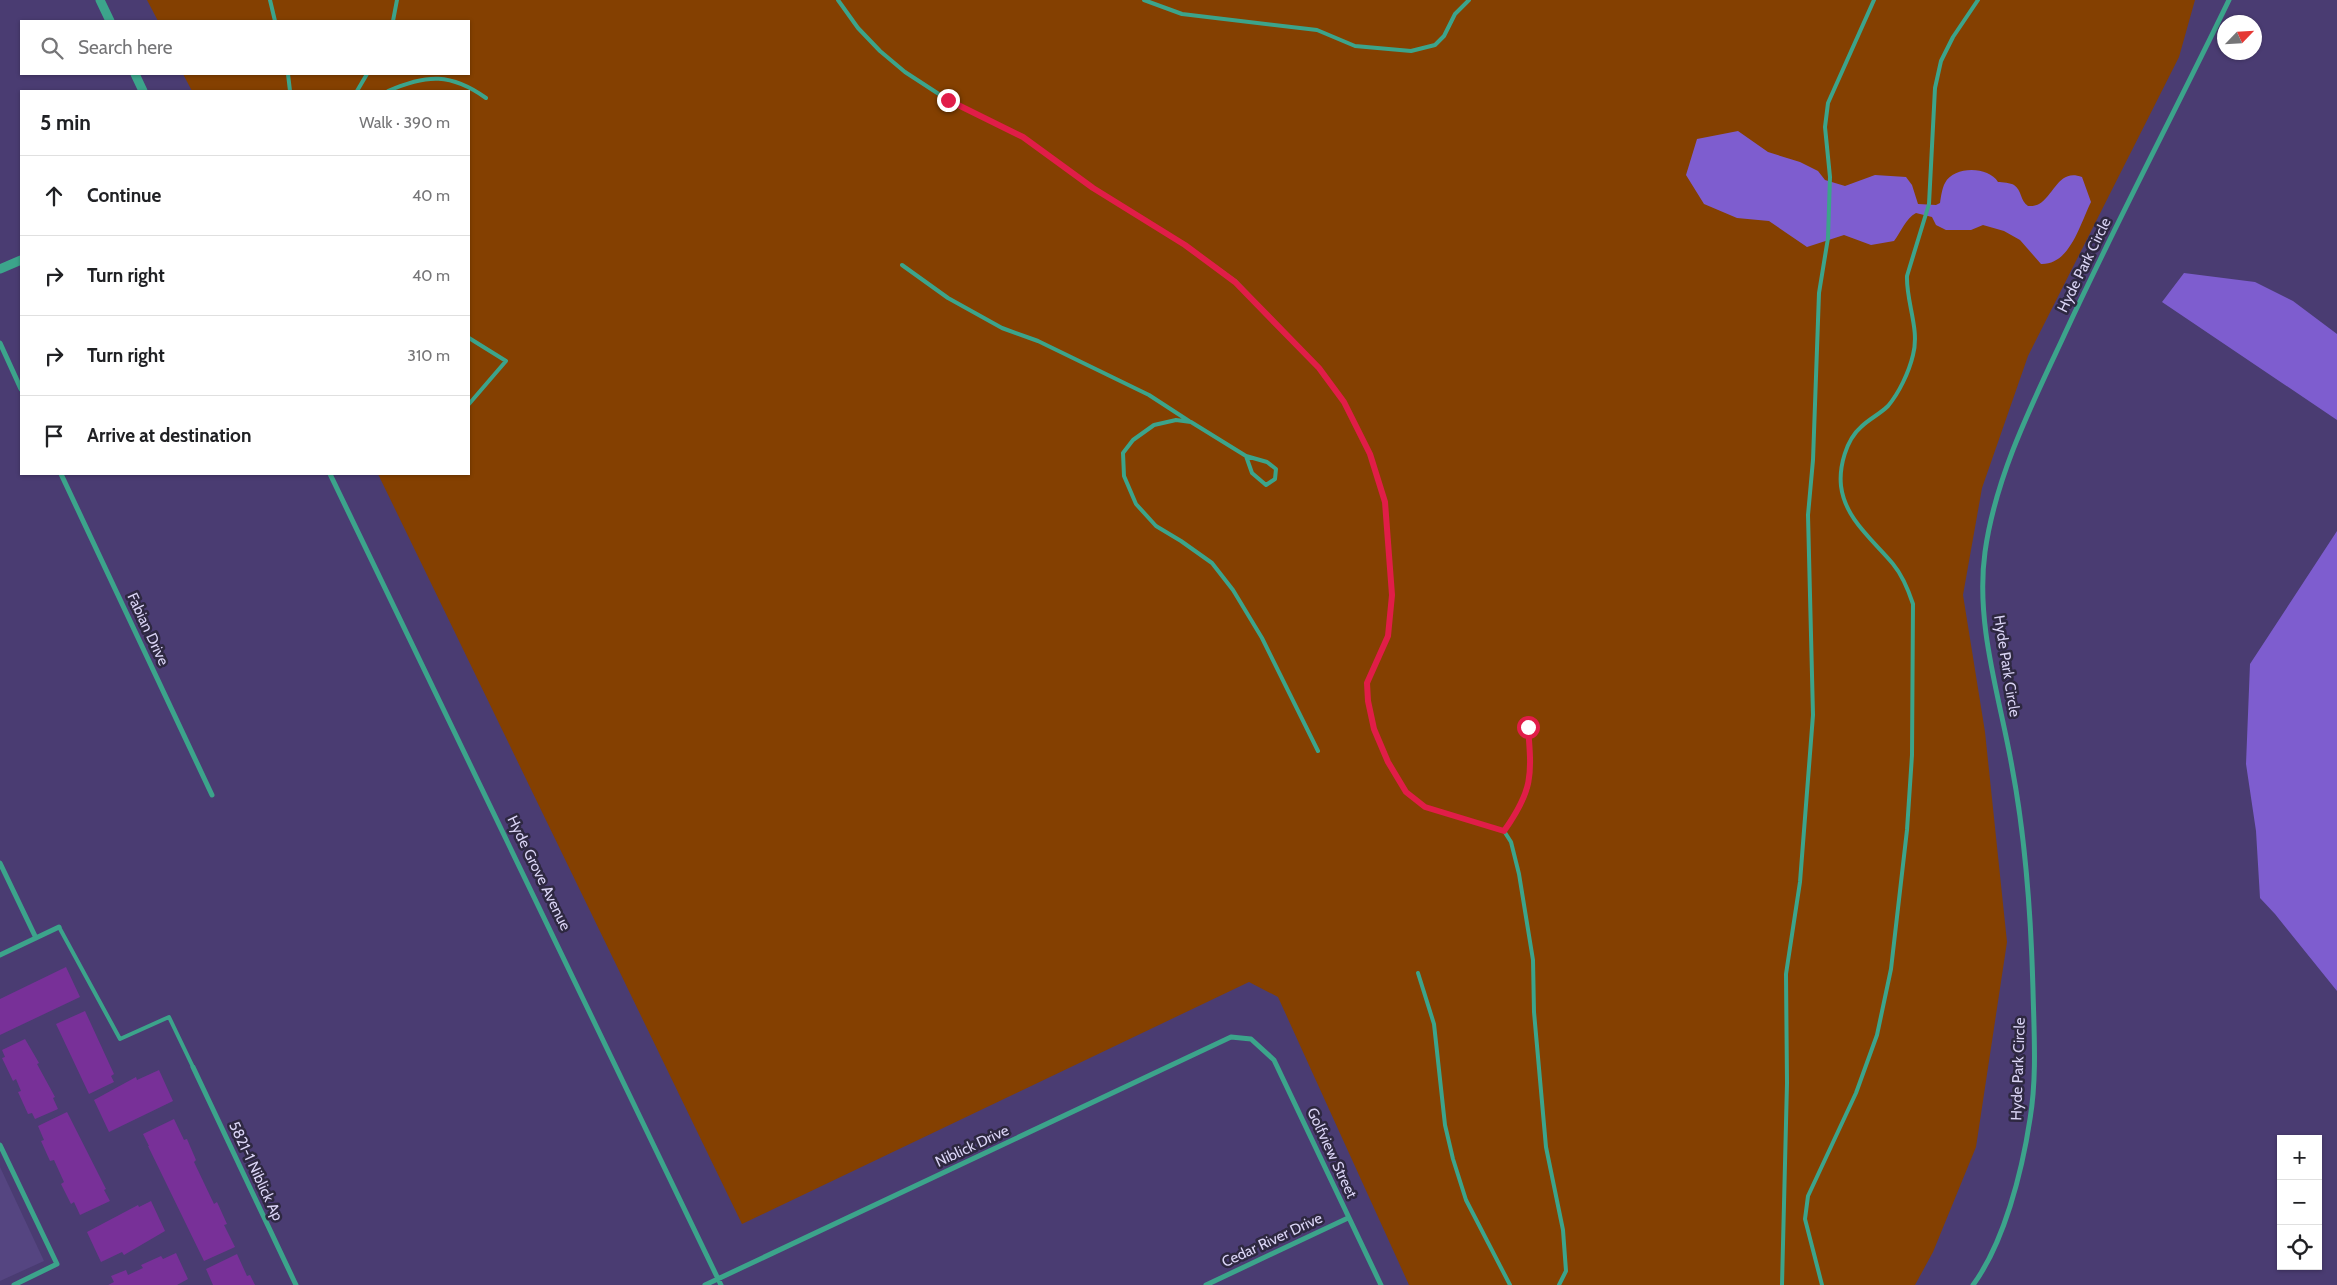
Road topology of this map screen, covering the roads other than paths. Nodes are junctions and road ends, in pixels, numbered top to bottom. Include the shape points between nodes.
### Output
1 (100, 0) edge
2 (270, 0) edge
3 (397, 0) edge
4 (838, 0) edge
5 (1144, 0) edge
6 (1469, 0) edge
7 (1874, 0) edge
8 (1978, 0) edge
9 (2229, 0) edge
10 (110, 20) edge
11 (275, 20) edge
12 (393, 20) edge
13 (135, 75) edge
14 (288, 75) edge
15 (366, 75) edge
16 (143, 90) edge
17 (290, 90) edge
18 (359, 90) edge
19 (390, 90) edge
20 (486, 98) dead end
21 (20, 260) edge
22 (902, 266) dead end
23 (0, 269) edge
24 (470, 339) edge
25 (0, 343) edge
26 (20, 387) edge
27 (470, 403) edge
28 (1191, 422) junction
29 (1246, 456) junction
30 (61, 475) edge
31 (330, 475) edge
32 (1528, 727) dead end
33 (1318, 751) dead end
34 (212, 795) dead end
35 (1504, 831) junction
36 (0, 863) edge
37 (59, 927) joint
38 (36, 938) junction
39 (0, 955) edge
40 (1418, 973) dead end
41 (1251, 1039) joint
42 (192, 1067) joint
43 (0, 1145) edge
44 (1348, 1218) junction
45 (718, 1279) junction
46 (14, 1285) edge
47 (296, 1285) edge
48 (705, 1285) edge
49 (721, 1285) edge
50 (1206, 1285) edge
51 (1381, 1285) edge
52 (1510, 1285) edge
53 (1559, 1285) edge
54 (1782, 1285) edge
55 (1822, 1285) edge
56 (1973, 1285) edge

1 - 10 street
2 - 11 lane
3 - 12 lane
4 - 35 lane via 869,40 905,72 948,100 1023,137 1093,188 1185,245 1235,282 1319,368 1344,402 1370,454 1385,502 1392,595 1388,636 1367,683 1374,729 1406,792 1425,807
5 - 6 lane via 1182,14 1317,30 1355,46 1411,51 1435,45 1444,36 1455,14
7 - 54 lane via 1828,103 1825,127 1830,177 1828,238 1819,293 1808,515 1813,715 1800,882 1786,974
8 - 55 lane via 1941,61 1936,88 1929,204 1907,276 1914,354 1898,392 1887,407 1859,428 1841,465 1841,488 1851,514 1907,584 1913,604 1912,755 1891,969 1877,1035 1856,1093 1808,1196 1805,1219
9 - 56 street, Hyde Park Circle via 2044,379 1992,514 1984,555 1986,631 2023,827 2032,918 2035,1056 2031,1118 2013,1195 1996,1247
13 - 16 street
14 - 17 lane
15 - 18 lane
19 - 20 lane via 411,81 443,78 468,85
21 - 23 street
22 - 28 lane via 948,298 1002,328 1038,341 1149,395
24 - 27 lane via 506,361
25 - 26 street
28 - 29 lane
28 - 33 lane via 1176,420 1154,425 1133,440 1123,453 1124,476 1136,504 1156,526 1212,563 1233,590 1262,638
29 - 29 lane via 1252,473 1266,485 1276,479 1276,469 1267,462
30 - 34 street, Fabian Drive
31 - 45 street, Hyde Grove Avenue
32 - 35 lane via 1532,770 1528,791
35 - 53 lane via 1511,842 1519,874 1533,960 1534,1012 1546,1147 1563,1230 1566,1271
36 - 38 street
37 - 38 street
37 - 42 lane via 120,1039 169,1017
38 - 39 street
40 - 52 lane via 1434,1024 1445,1125 1453,1159 1466,1200
41 - 44 street, Golfview Street via 1274,1060
41 - 45 street, Niblick Drive via 1231,1037
42 - 47 street, 5821-1 Niblick Ap
43 - 46 street via 57,1264
44 - 50 street, Cedar River Drive
44 - 51 street, Golfview Street
45 - 48 street, Niblick Drive
45 - 49 street, Hyde Grove Avenue

